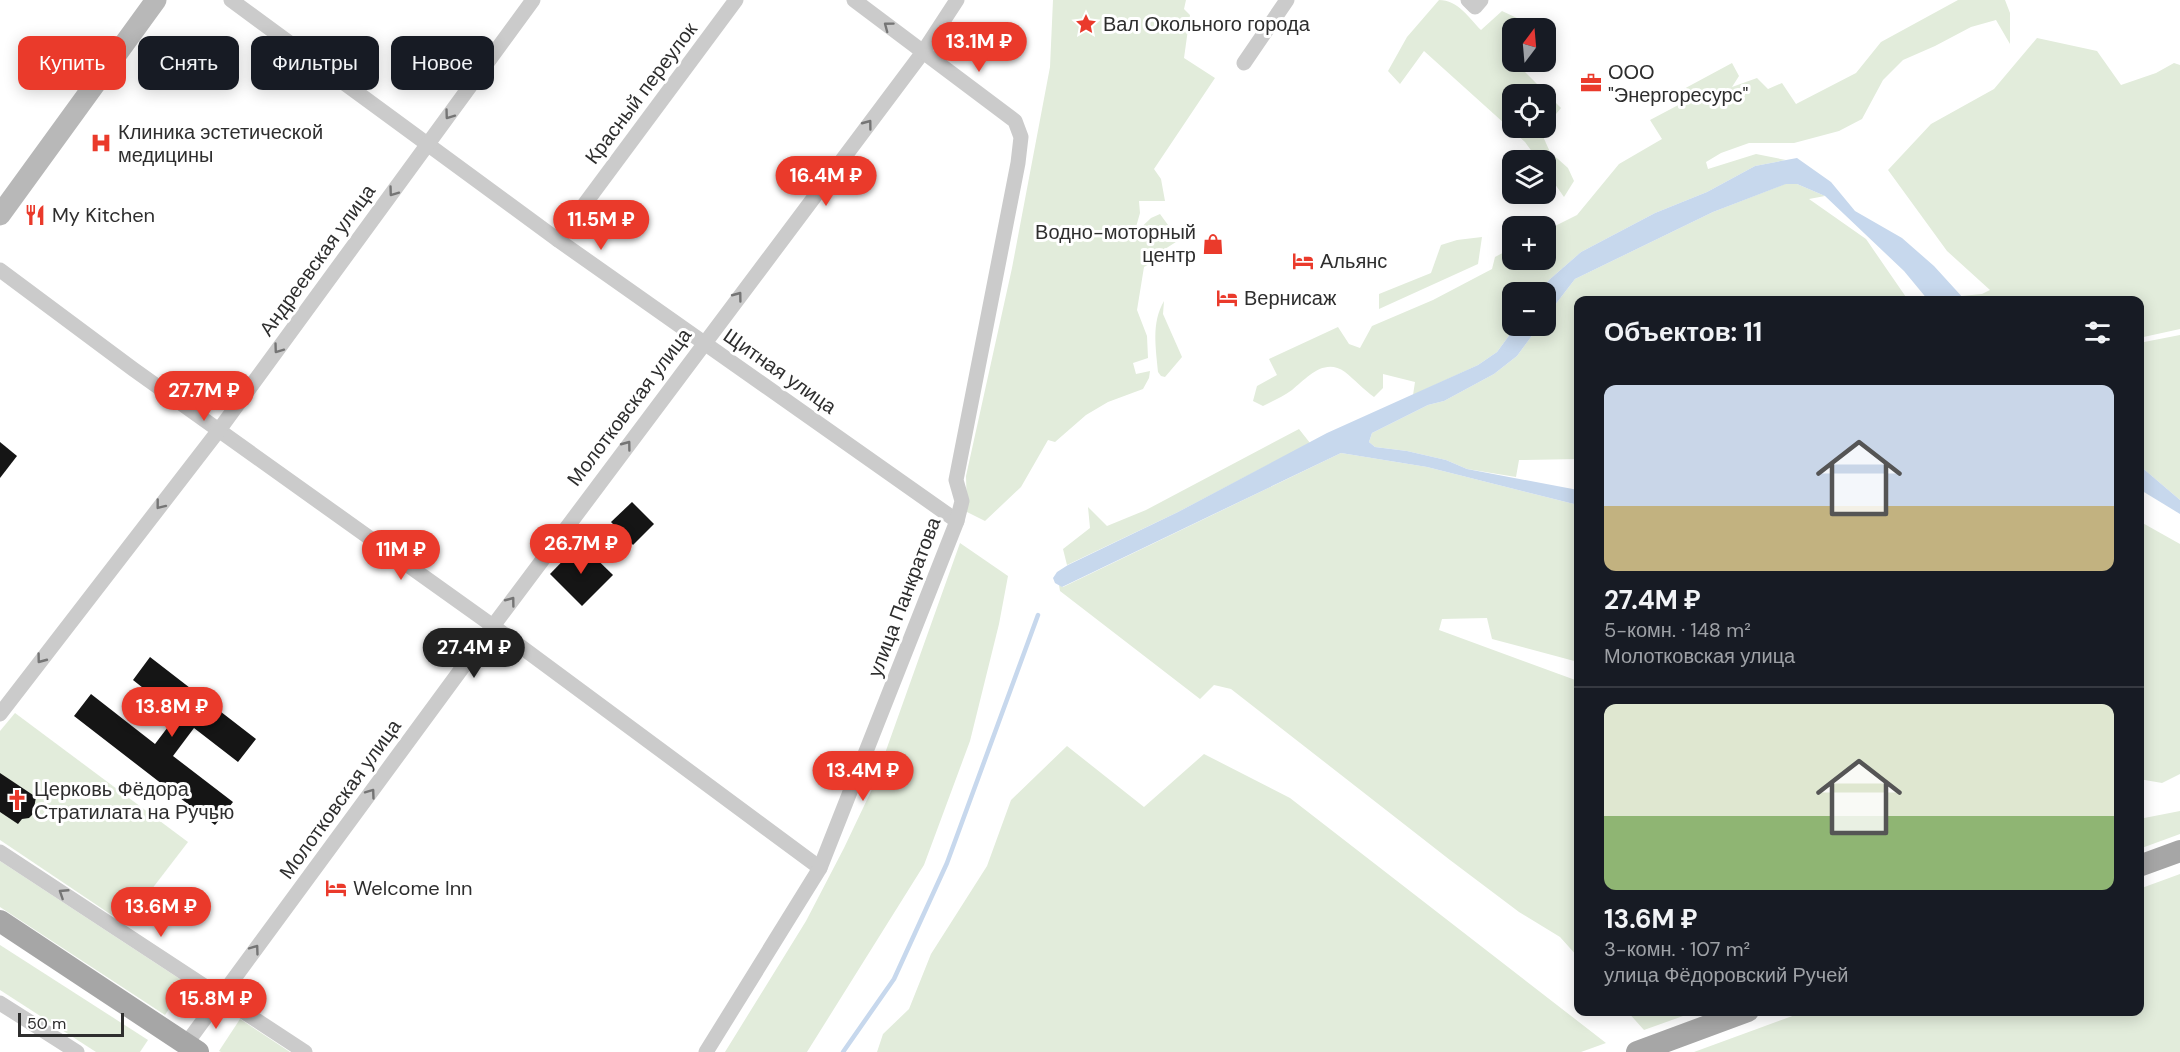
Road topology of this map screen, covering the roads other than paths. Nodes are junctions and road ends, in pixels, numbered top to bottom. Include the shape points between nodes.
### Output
1 (156, 0) edge
2 (231, 0) edge
3 (533, 0) edge
4 (736, 0) edge
5 (854, 0) edge
6 (957, 0) edge
7 (1287, 0) edge
8 (1468, 0) edge
9 (1481, 0) edge
10 (923, 52) junction
11 (1244, 63) dead end
12 (428, 145) junction
13 (0, 215) edge
14 (558, 240) junction
15 (0, 270) edge
16 (703, 343) junction
17 (219, 430) junction
18 (957, 521) junction
19 (493, 626) junction
20 (0, 714) edge
21 (2180, 851) edge
22 (0, 852) edge
23 (2144, 864) edge
24 (820, 868) junction
25 (0, 921) edge
26 (220, 996) junction
27 (0, 1003) edge
28 (1734, 1016) edge
29 (188, 1049) edge
30 (77, 1052) edge
31 (305, 1052) edge
32 (706, 1052) edge
33 (1637, 1052) edge

1 - 13 main road
2 - 12 street, Щитная улица
3 -> 12 street, Андреевская улица
4 - 14 street, Красный переулок
10 -> 5 street
6 - 10 street, Молотковская улица
7 - 11 street
8 - 9 street via 1475,7
16 -> 10 street, Молотковская улица
10 - 18 street, улица Панкратова via 1015,121 1021,136 956,480 962,501
12 - 14 street, Щитная улица
12 -> 17 street, Андреевская улица
14 - 16 street, Щитная улица
15 - 17 street
16 - 18 street, Щитная улица
19 -> 16 street, Молотковская улица
17 - 19 street
17 -> 20 street, Андреевская улица
18 - 24 street, улица Панкратова
19 - 24 street
26 -> 19 street, Молотковская улица
21 - 23 main road
26 -> 22 street
24 - 32 street, улица Панкратова
25 - 29 main road
26 - 29 street, Молотковская улица
26 - 31 street
27 - 30 street
28 - 33 main road

